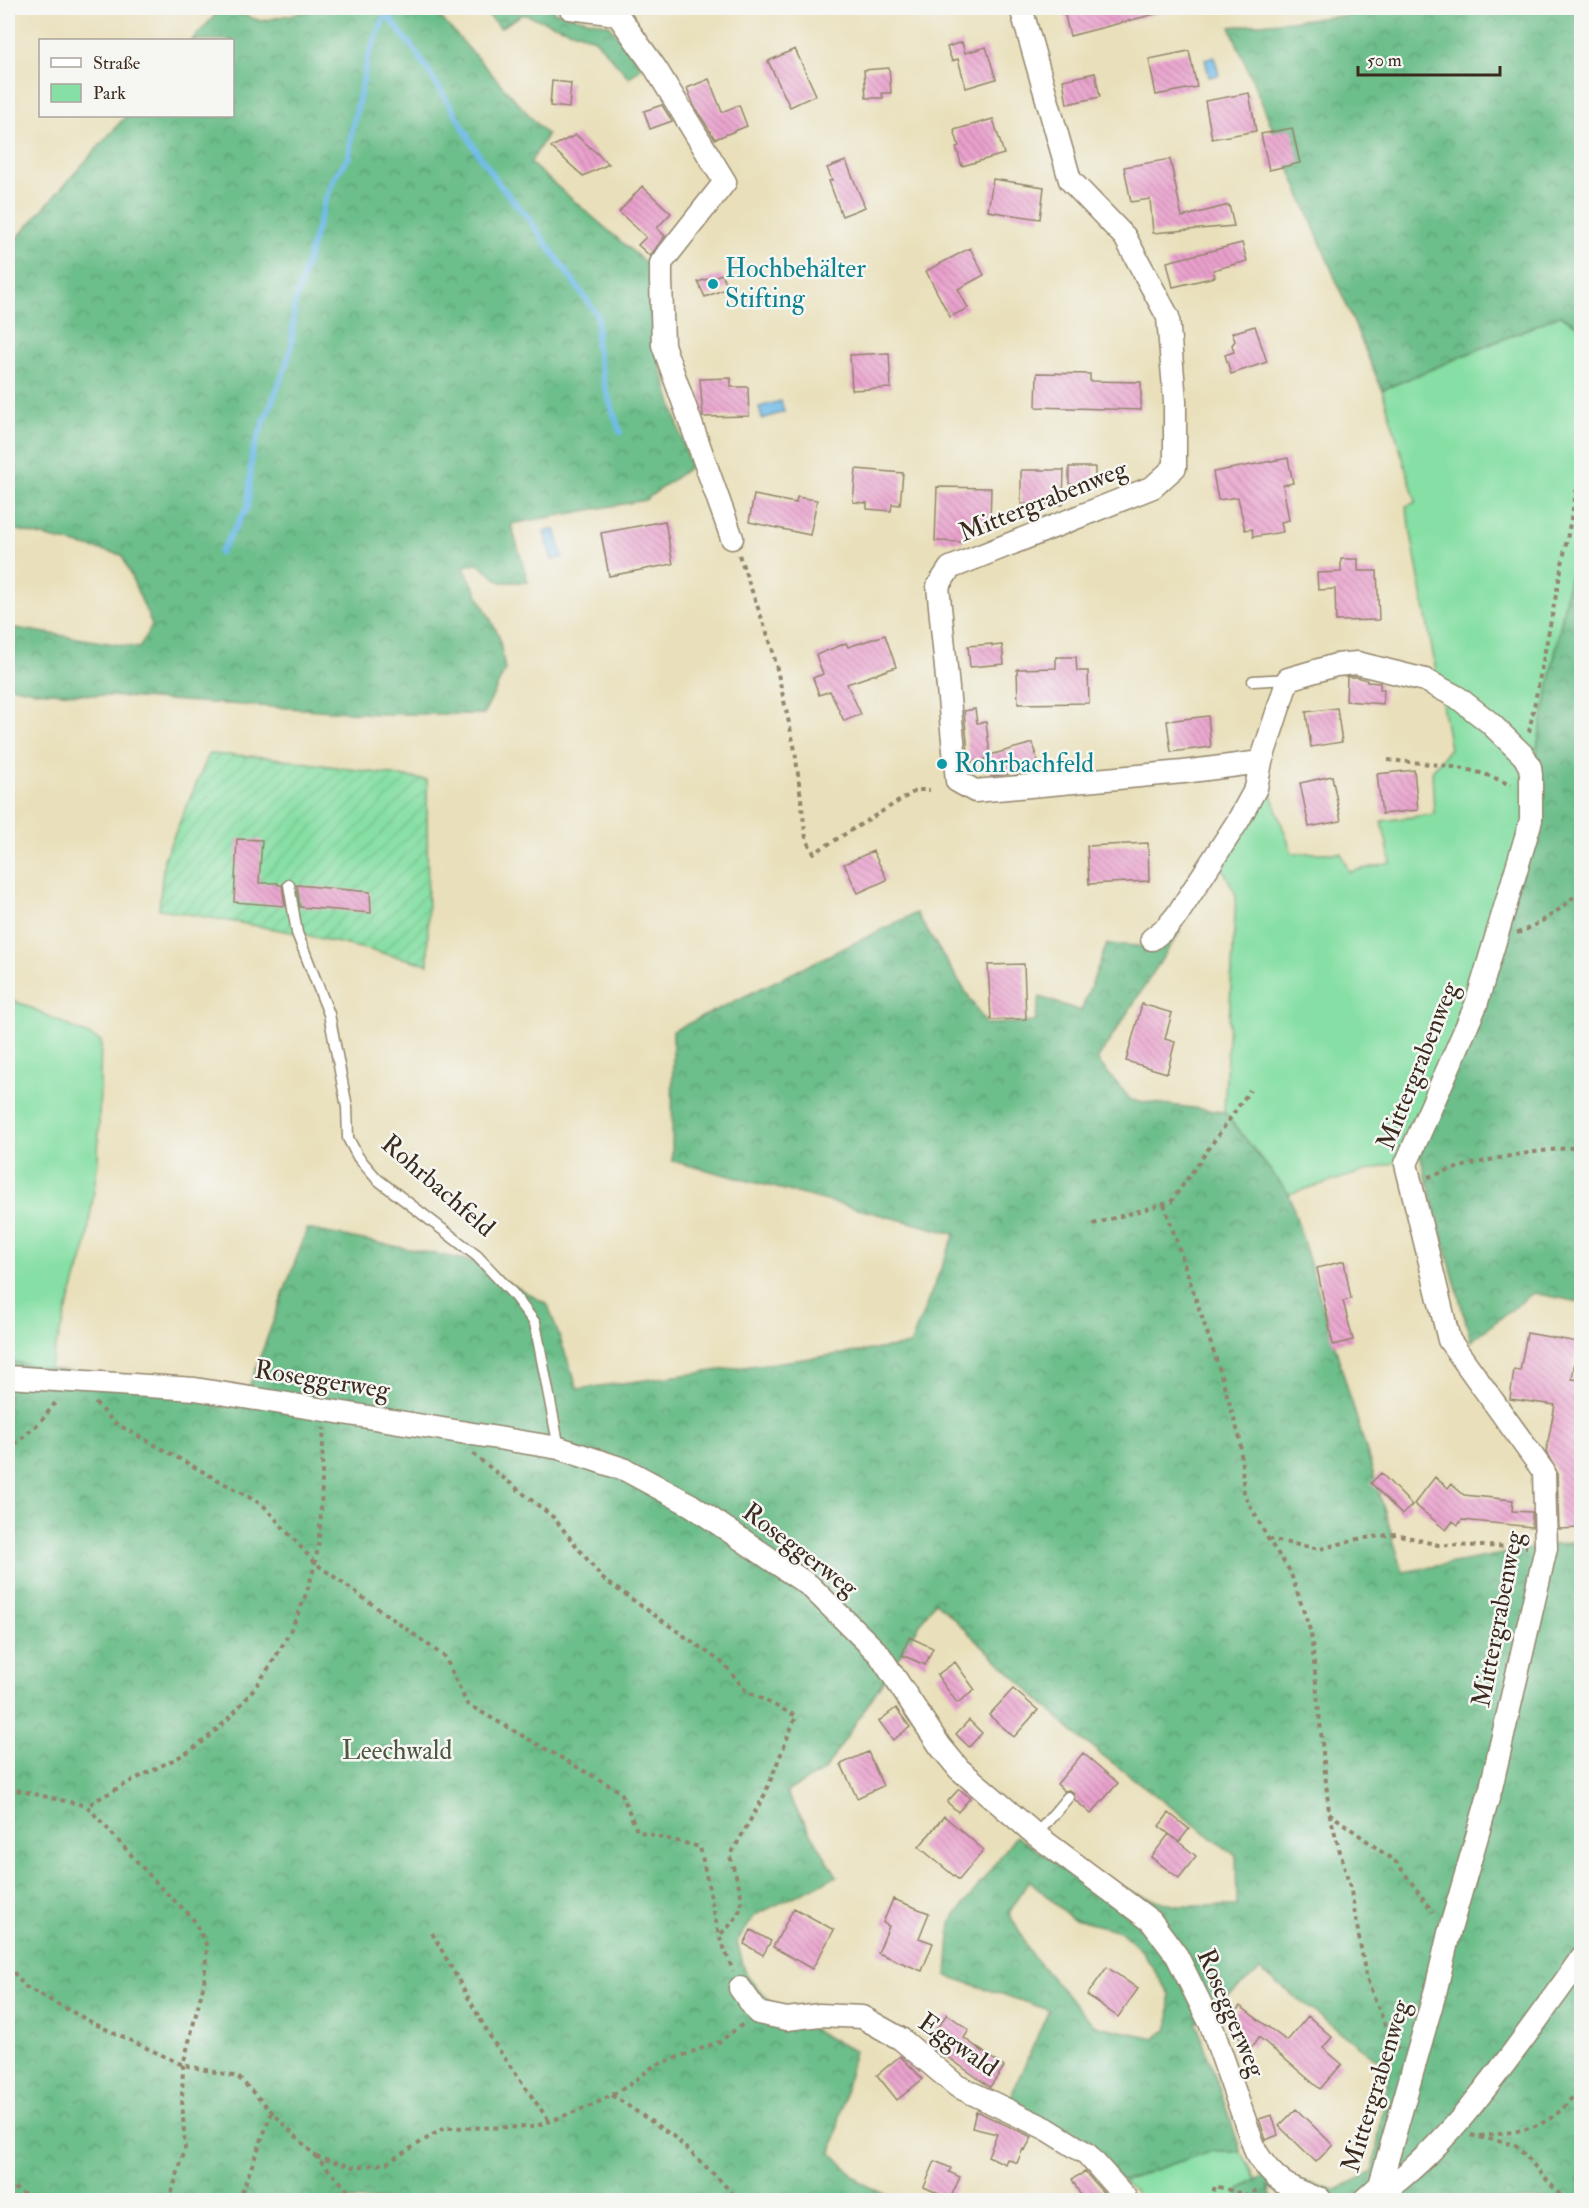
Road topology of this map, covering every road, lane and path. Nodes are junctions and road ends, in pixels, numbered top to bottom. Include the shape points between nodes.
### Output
1 (570, 8) edge
2 (1022, 8) edge
3 (1581, 463) edge
4 (732, 538) joint
5 (1288, 679) junction
6 (1253, 681) dead end
7 (1524, 756) junction
8 (1388, 760) dead end
9 (1262, 762) junction
10 (930, 790) dead end
11 (1530, 797) junction
12 (289, 885) dead end
13 (1581, 887) edge
14 (1496, 938) junction
15 (1152, 939) dead end
16 (1250, 1090) dead end
17 (1581, 1147) edge
18 (1410, 1183) junction
19 (1164, 1204) junction
20 (1093, 1224) dead end
21 (8, 1377) edge
22 (73, 1382) junction
23 (326, 1410) junction
24 (559, 1448) junction
25 (8, 1451) edge
26 (469, 1451) dead end
27 (1268, 1539) junction
28 (1546, 1548) junction
29 (315, 1563) junction
30 (8, 1788) edge
31 (1068, 1797) dead end
32 (87, 1806) junction
33 (1329, 1812) junction
34 (1036, 1835) junction
35 (432, 1933) dead end
36 (1449, 1933) junction
37 (719, 1935) junction
38 (1581, 1957) edge
39 (8, 1965) edge
40 (740, 1988) joint
41 (758, 2013) junction
42 (183, 2065) junction
43 (1413, 2068) junction
44 (1581, 2082) edge
45 (612, 2095) junction
46 (272, 2112) junction
47 (549, 2121) junction
48 (1453, 2129) junction
49 (1476, 2137) junction
50 (316, 2157) junction
51 (8, 2181) edge
52 (1265, 2186) dead end
53 (51, 2200) edge
54 (166, 2200) edge
55 (237, 2200) edge
56 (358, 2200) edge
57 (738, 2200) edge
58 (1125, 2200) edge
59 (1211, 2200) edge
60 (1321, 2200) edge
61 (1364, 2200) edge
62 (1372, 2200) edge
63 (1562, 2200) edge

1 - 4 street via 617,15 656,69 725,182 661,263 661,292 663,345
2 - 9 street, Mittergrabenweg via 1070,180 1125,237 1168,317 1175,401 1175,467 1153,487 950,568 938,586 957,781 975,790
3 - 7 path
4 - 10 path via 772,647 795,750 806,839 814,853 917,790
5 - 6 lane
5 - 7 street via 1357,663 1425,680 1457,697
5 - 9 street
7 - 11 street, Mittergrabenweg via 1530,767
8 - 11 path via 1484,774
9 - 15 street via 1256,788 1238,821 1177,915
11 - 14 street, Mittergrabenweg via 1531,820
12 - 24 lane, Rohrbachfeld via 297,933 328,1014 347,1107 348,1138 358,1158 377,1179 477,1256 535,1323
13 - 14 path via 1575,897 1528,930
14 - 18 street, Mittergrabenweg via 1476,1005 1406,1164
16 - 19 path via 1171,1202
17 - 18 path via 1462,1165
18 - 28 street, Mittergrabenweg via 1449,1340 1544,1472
19 - 20 path
19 - 27 path via 1240,1439 1244,1494
21 - 22 street, Roseggerweg
22 - 23 street, Roseggerweg via 195,1389
22 - 25 path via 40,1422
22 - 29 path via 115,1424 263,1505
23 - 24 street, Roseggerweg
23 - 29 path
24 - 34 street, Roseggerweg via 626,1470 652,1483 810,1586 879,1654 959,1769
26 - 37 path via 553,1517 603,1579 724,1664 746,1691 796,1716 765,1794 730,1856 743,1904 735,1922
27 - 28 path via 1320,1549 1396,1534 1438,1545
27 - 33 path via 1290,1571 1311,1633
28 - 36 street, Mittergrabenweg via 1491,1788
29 - 32 path via 311,1583 284,1643 260,1682 222,1726 190,1751
29 - 37 path via 445,1657 467,1704 621,1792 638,1831 700,1847
30 - 32 path
31 - 34 lane
32 - 42 path via 192,1917 207,1946 204,1983
33 - 36 path via 1397,1863
33 - 43 path via 1351,1891 1366,1977 1392,2042
34 - 60 street, Roseggerweg via 1151,1921 1177,1956 1211,2025 1266,2170 1288,2186
35 - 47 path via 492,2040
36 - 43 street, Mittergrabenweg
37 - 40 path
38 - 48 street
39 - 42 path via 24,1986
40 - 41 street
41 - 45 path via 719,2042 654,2066
41 - 58 street, Eggwald via 787,2019 820,2014 862,2017 901,2039 957,2086 1047,2129 1087,2154
42 - 46 path via 238,2077
42 - 54 path via 185,2149
43 - 61 street, Mittergrabenweg via 1380,2185
44 - 49 path via 1572,2100 1552,2119 1522,2132
45 - 47 path
45 - 57 path via 673,2136
46 - 50 path
46 - 55 path
47 - 50 path via 534,2127 444,2128 385,2164 354,2167
48 - 49 path
48 - 62 street via 1395,2184
49 - 63 path via 1516,2145
50 - 56 path
51 - 53 path via 20,2193
52 - 59 path via 1247,2195 1215,2186

